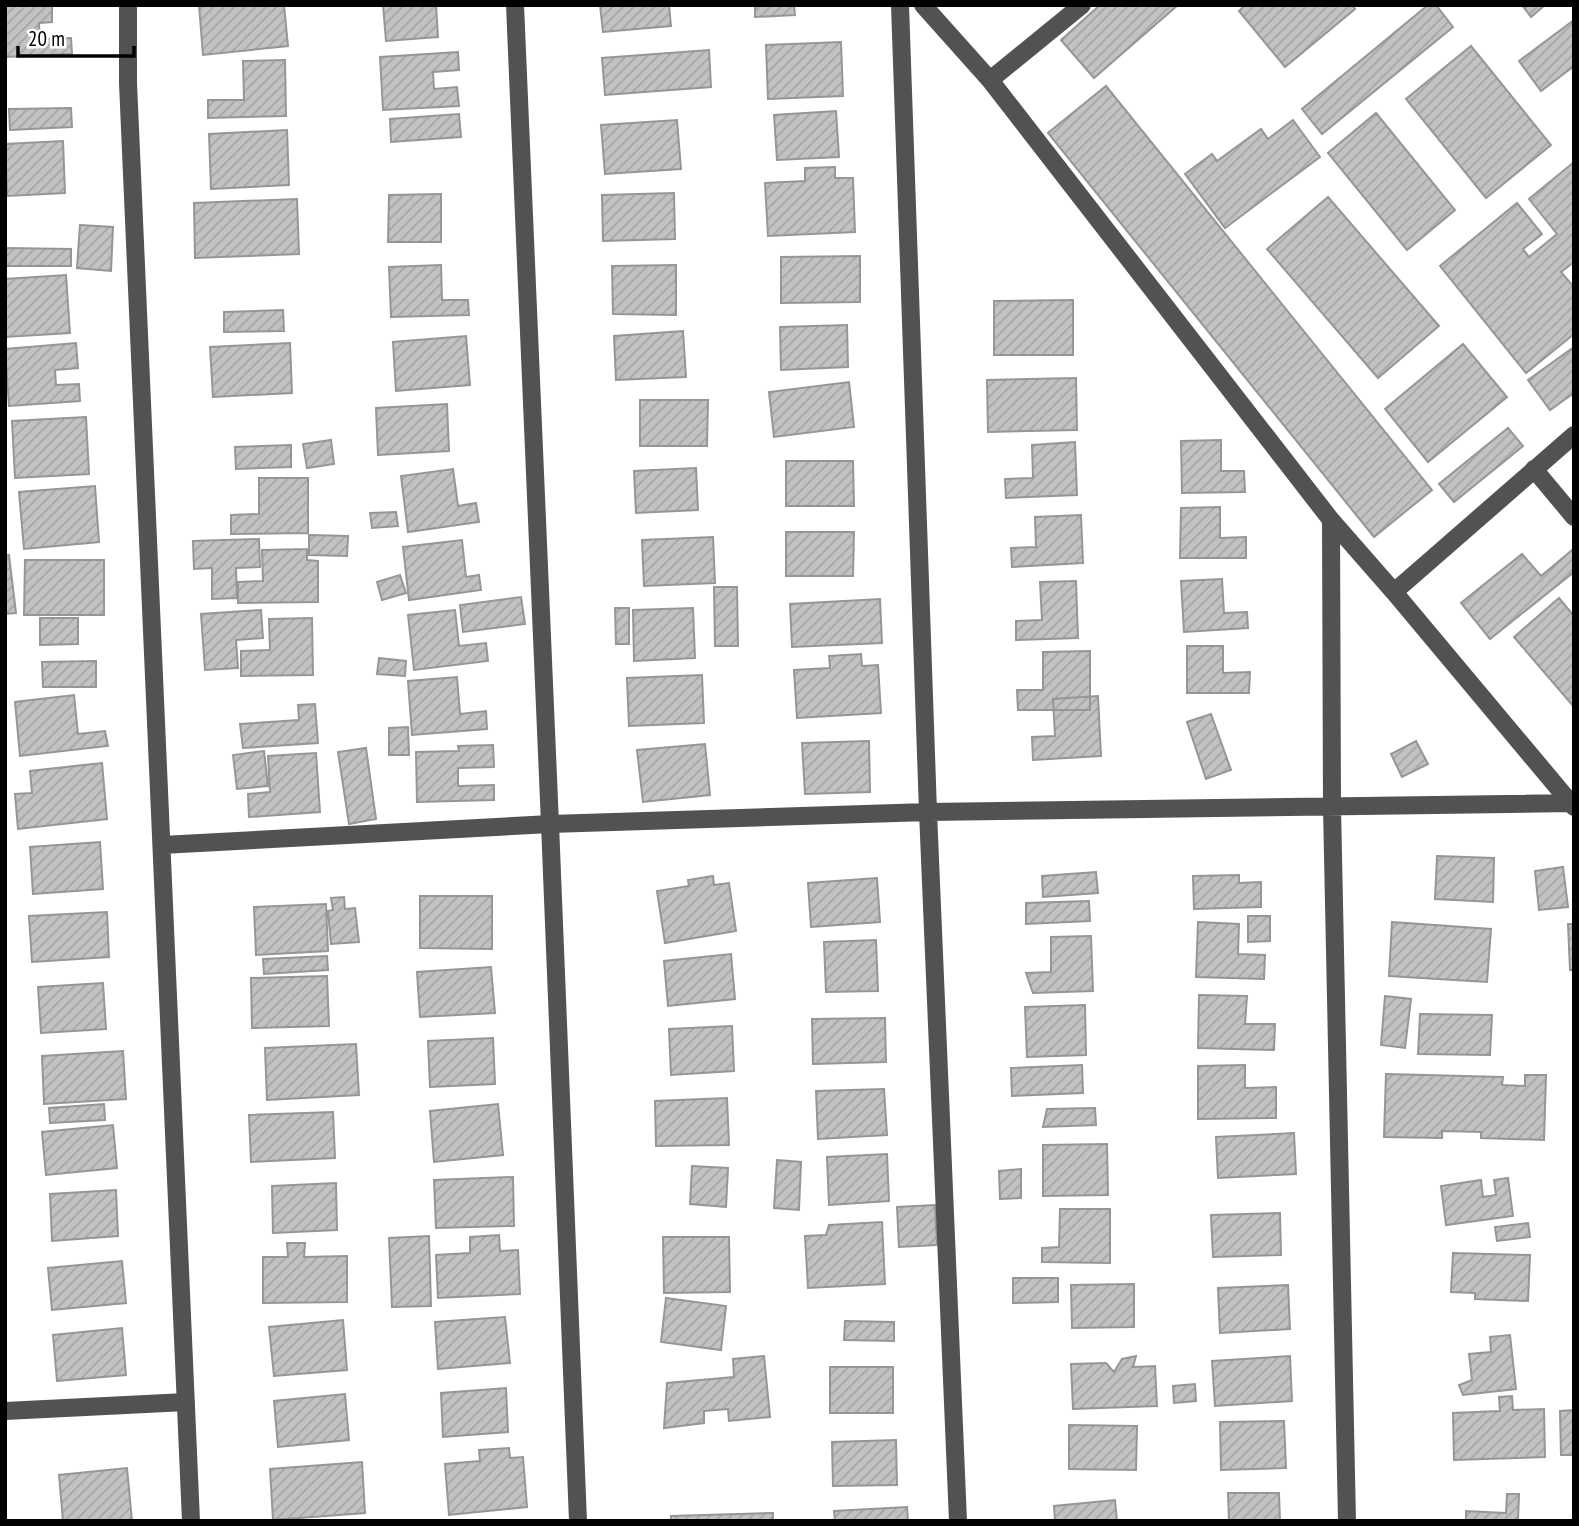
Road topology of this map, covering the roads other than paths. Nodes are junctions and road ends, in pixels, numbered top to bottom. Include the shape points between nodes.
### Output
1 (128, 5) edge
2 (515, 5) edge
3 (900, 5) edge
4 (922, 5) edge
5 (1082, 5) edge
6 (990, 80) junction
7 (1574, 435) edge
8 (1534, 469) junction
9 (1574, 517) edge
10 (1331, 520) junction
11 (1394, 592) junction
12 (1572, 805) edge
13 (1332, 808) junction
14 (928, 812) junction
15 (550, 824) junction
16 (162, 845) junction
17 (186, 1402) junction
18 (5, 1410) edge
19 (191, 1521) edge
20 (578, 1521) edge
21 (958, 1521) edge
22 (1347, 1521) edge

1 - 16 street
2 - 15 street
3 - 14 street
4 - 6 street
5 - 6 street
6 - 10 street
7 - 8 street
8 - 9 street
8 - 11 street
10 - 11 street
10 - 13 street
11 - 12 street
12 - 13 street
13 - 14 street
13 - 22 street
14 - 15 street
14 - 21 street
15 - 16 street
15 - 20 street
16 - 17 street
17 - 18 street
17 - 19 street

